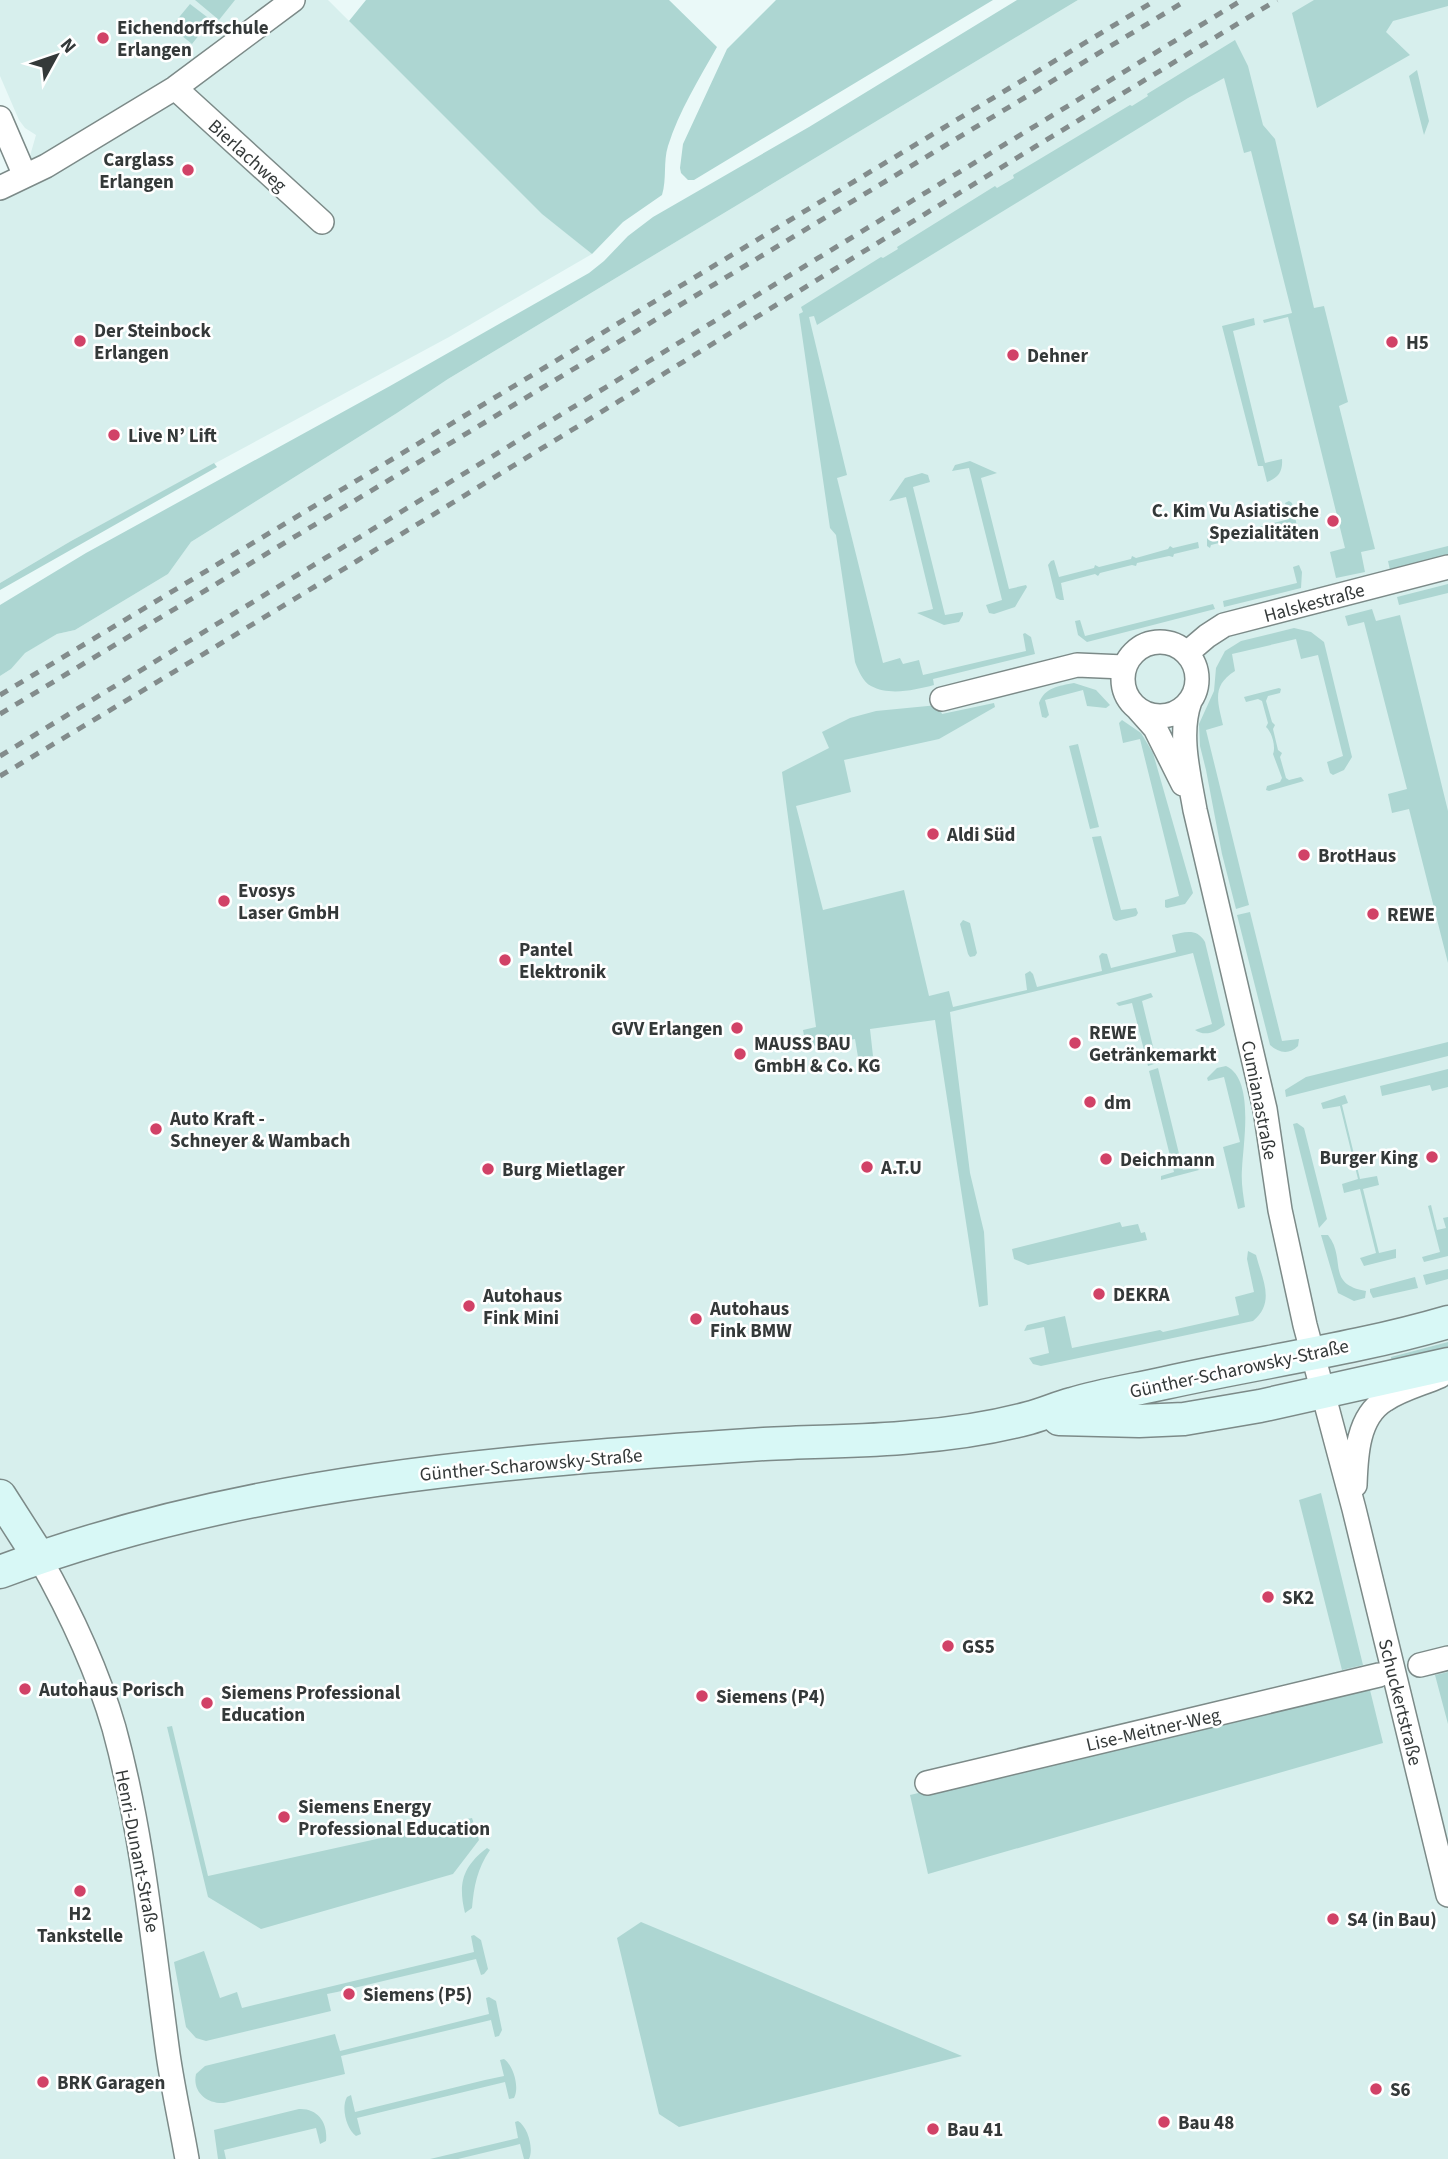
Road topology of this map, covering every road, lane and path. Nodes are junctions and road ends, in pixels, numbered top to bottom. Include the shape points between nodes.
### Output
1 (293, 0) edge
2 (175, 88) junction
3 (0, 118) edge
4 (25, 176) junction
5 (0, 188) edge
6 (322, 222) dead end
7 (1448, 567) edge
8 (1187, 653) junction
9 (1124, 667) junction
10 (942, 698) dead end
11 (1190, 701) junction
12 (1138, 709) junction
13 (1195, 810) junction
14 (1448, 1322) edge
15 (1312, 1354) junction
16 (1448, 1364) edge
17 (1448, 1372) edge
18 (1321, 1391) junction
19 (1030, 1418) junction
20 (0, 1496) edge
21 (1354, 1509) junction
22 (39, 1557) junction
23 (0, 1572) edge
24 (1448, 1658) edge
25 (1420, 1665) dead end
26 (1379, 1675) dead end
27 (927, 1783) dead end
28 (1448, 1895) edge
29 (187, 2159) edge

1 - 2 street
2 - 4 street
2 - 6 street, Bierlachweg
3 - 4 street
4 - 5 street
7 - 8 street, Halskestraße via 1224,625
8 - 9 street via 1169,642 1148,643 1137,649
8 - 11 street, Cumianastraße via 1197,681
9 - 10 street via 1077,665
9 - 12 street, Cumianastraße via 1124,689
11 - 12 street via 1170,715
11 - 13 street, Cumianastraße via 1184,722
12 - 13 street, Cumianastraße via 1155,728
13 - 15 street, Cumianastraße via 1265,1109 1280,1210
14 - 15 street, Günther-Scharowsky-Straße
15 - 18 street, Cumianastraße
15 - 19 street, Günther-Scharowsky-Straße via 1072,1404
16 - 18 street, Günther-Scharowsky-Straße
17 - 21 street, Schuckertstraße via 1384,1400 1367,1418 1357,1453
18 - 19 street, Günther-Scharowsky-Straße via 1184,1419
18 - 21 street, Schuckertstraße
19 - 22 street, Günther-Scharowsky-Straße via 912,1437 708,1448 369,1479 219,1507
20 - 22 street
21 - 28 street, Schuckertstraße
22 - 23 street, Günther-Scharowsky-Straße
22 - 29 street, Henri-Dunant-Straße via 59,1592 114,1728 156,1951
24 - 25 street
26 - 27 street, Lise-Meitner-Weg

